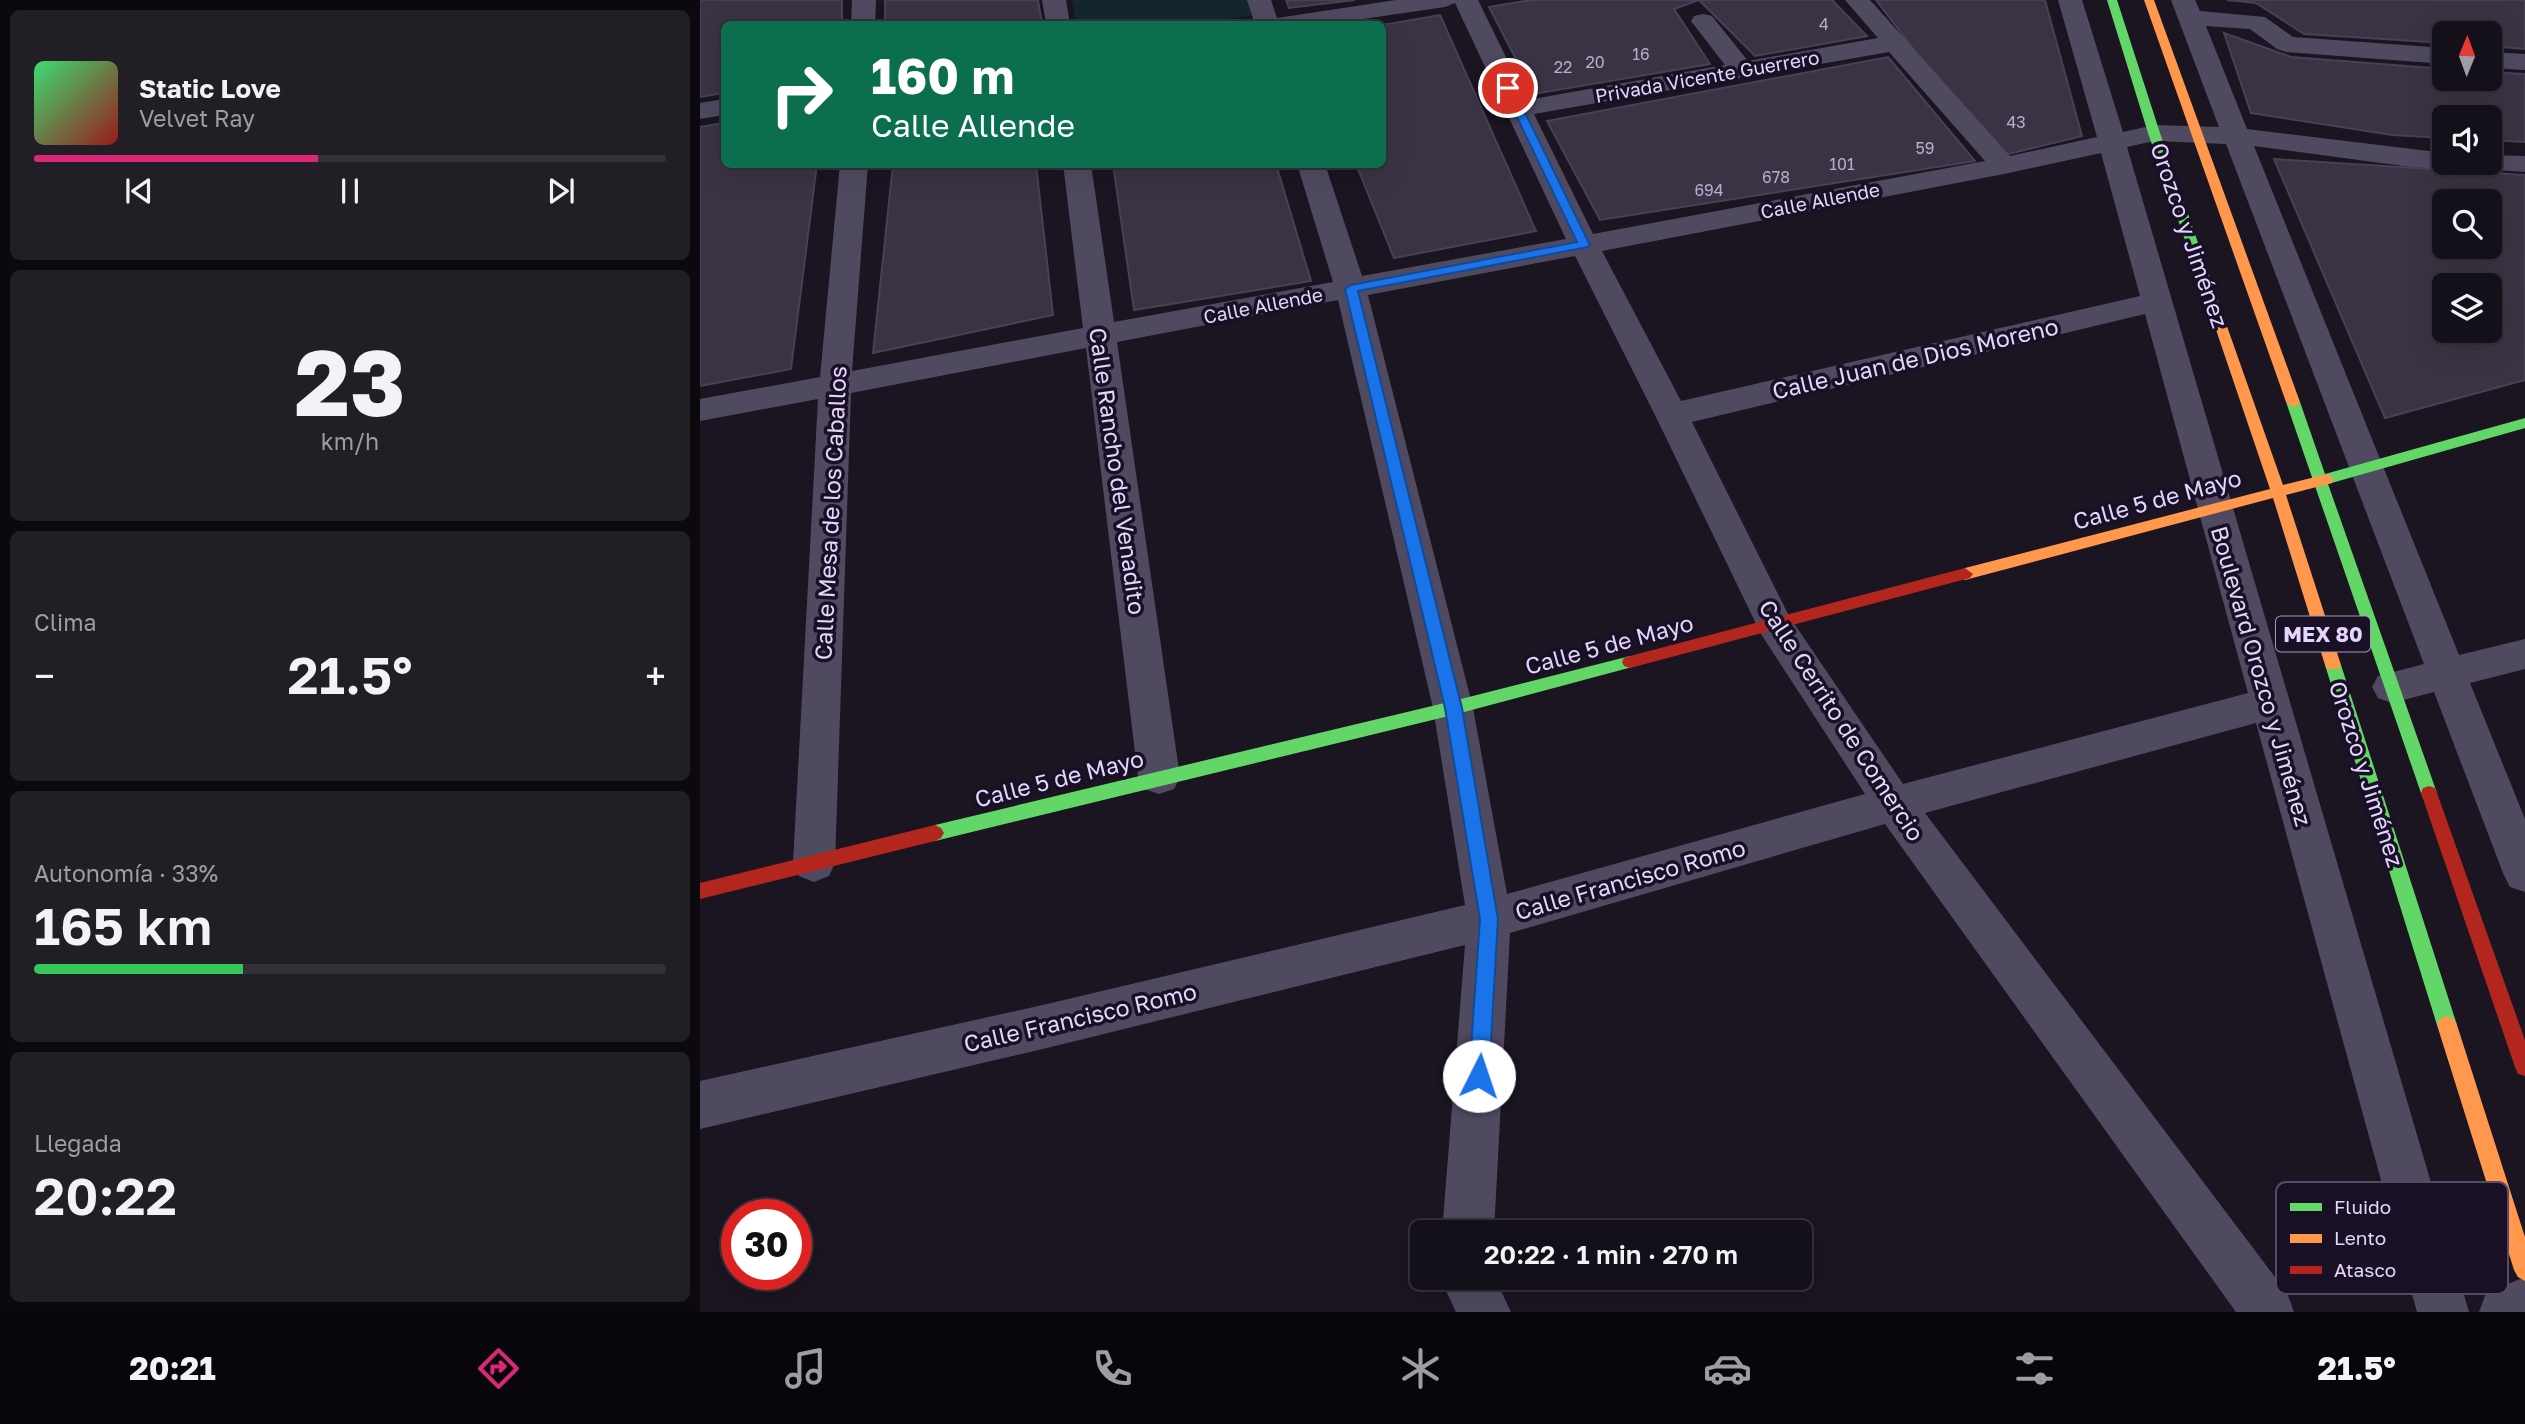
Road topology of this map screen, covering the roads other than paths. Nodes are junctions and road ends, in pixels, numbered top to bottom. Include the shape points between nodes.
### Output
1 (864, 0) edge
2 (1055, 0) edge
3 (1259, 0) edge
4 (1445, 0) edge
5 (1466, 0) edge
6 (1857, 0) edge
7 (2070, 0) edge
8 (2112, 0) edge
9 (2149, 0) edge
10 (2187, 9) edge
11 (1703, 20) dead end
12 (863, 21) edge
13 (1058, 21) edge
14 (1266, 21) edge
15 (1303, 21) edge
16 (1895, 43) junction
17 (2432, 55) edge
18 (2502, 61) edge
19 (2525, 62) edge
20 (1742, 70) junction
21 (721, 108) edge
22 (1518, 109) junction
23 (700, 111) edge
24 (2154, 133) junction
25 (2199, 134) junction
26 (2237, 136) junction
27 (2112, 142) junction
28 (2432, 160) edge
29 (2502, 163) edge
30 (2525, 164) edge
31 (2004, 166) junction
32 (854, 168) edge
33 (1078, 168) edge
34 (1312, 168) edge
35 (1584, 245) junction
36 (1351, 289) junction
37 (2157, 302) junction
38 (1100, 336) junction
39 (835, 385) junction
40 (700, 410) edge
41 (1672, 415) junction
42 (2525, 423) edge
43 (2367, 468) junction
44 (2321, 481) junction
45 (2278, 491) junction
46 (2214, 508) junction
47 (1774, 625) junction
48 (2525, 654) edge
49 (2445, 672) junction
50 (2392, 687) junction
51 (2270, 703) junction
52 (1453, 708) junction
53 (1159, 777) junction
54 (1894, 804) junction
55 (814, 863) junction
56 (2525, 873) edge
57 (700, 891) edge
58 (1489, 919) junction
59 (2525, 1067) edge
60 (700, 1105) edge
61 (2406, 1182) edge
62 (2497, 1182) edge
63 (2508, 1216) edge
64 (1469, 1220) edge
65 (2525, 1270) edge
66 (1473, 1290) edge
67 (2438, 1294) edge
68 (2525, 1303) edge
69 (1485, 1312) edge
70 (2268, 1312) edge
71 (2443, 1312) edge
72 (2505, 1312) edge

1 - 12 street
2 - 13 street
3 - 14 street
4 - 15 street
5 - 22 street, Calle Cerrito de Comercio
6 - 16 street
7 - 27 street, Boulevard Orozco y Jiménez / MEX 80
8 - 24 main road, Orozco y Jiménez / MEX 80
9 - 25 main road, Orozco y Jiménez / MEX 80
10 - 17 street via 2256,22 2286,44
10 - 26 street
11 - 20 street
16 - 20 street, Privada Vicente Guerrero
16 - 31 street
18 - 19 street
20 - 22 street, Privada Vicente Guerrero
21 - 23 street
22 - 35 street, Calle Cerrito de Comercio
24 - 25 street, Calle Allende
24 - 27 street, Calle Allende
24 - 45 main road, Orozco y Jiménez / MEX 80
25 - 26 street, Calle Allende
25 - 44 main road, Orozco y Jiménez / MEX 80
26 - 28 street, Calle Allende
26 - 43 street
27 - 31 street, Calle Allende
27 - 37 street, Boulevard Orozco y Jiménez / MEX 80
29 - 30 street
31 - 35 street, Calle Allende
32 - 39 street, Calle Mesa de los Caballos
33 - 38 street, Calle Rancho del Venadito
34 - 36 street
35 - 36 street, Calle Allende
35 - 41 street, Calle Cerrito de Comercio
36 - 38 street, Calle Allende
36 - 52 street
37 - 41 street, Calle Juan de Dios Moreno
37 - 46 street, Boulevard Orozco y Jiménez / MEX 80
38 - 39 street, Calle Allende
38 - 53 street, Calle Rancho del Venadito
39 - 40 street, Calle Allende
39 - 55 street, Calle Mesa de los Caballos
41 - 47 street, Calle Cerrito de Comercio
42 - 43 main road, Calle 5 de Mayo
43 - 44 main road, Calle 5 de Mayo
43 - 49 street
44 - 45 main road, Calle 5 de Mayo
44 - 50 main road, Orozco y Jiménez / MEX 80
45 - 46 main road, Calle 5 de Mayo
45 - 62 main road, Orozco y Jiménez / MEX 80
46 - 47 main road, Calle 5 de Mayo
46 - 51 street, Boulevard Orozco y Jiménez / MEX 80
47 - 52 main road, Calle 5 de Mayo
47 - 54 street, Calle Cerrito de Comercio
48 - 49 street
49 - 50 street
49 - 56 street
50 - 59 main road, Orozco y Jiménez / MEX 80
51 - 54 street, Calle Francisco Romo
51 - 61 street, Boulevard Orozco y Jiménez / MEX 80
52 - 53 main road, Calle 5 de Mayo
52 - 58 street
53 - 55 main road, Calle 5 de Mayo
54 - 58 street, Calle Francisco Romo
54 - 70 street, Calle Cerrito de Comercio
55 - 57 main road, Calle 5 de Mayo
58 - 60 street, Calle Francisco Romo
58 - 64 street
63 - 65 main road, Orozco y Jiménez / MEX 80
66 - 69 street
67 - 71 street, Boulevard Orozco y Jiménez / MEX 80
68 - 72 street

